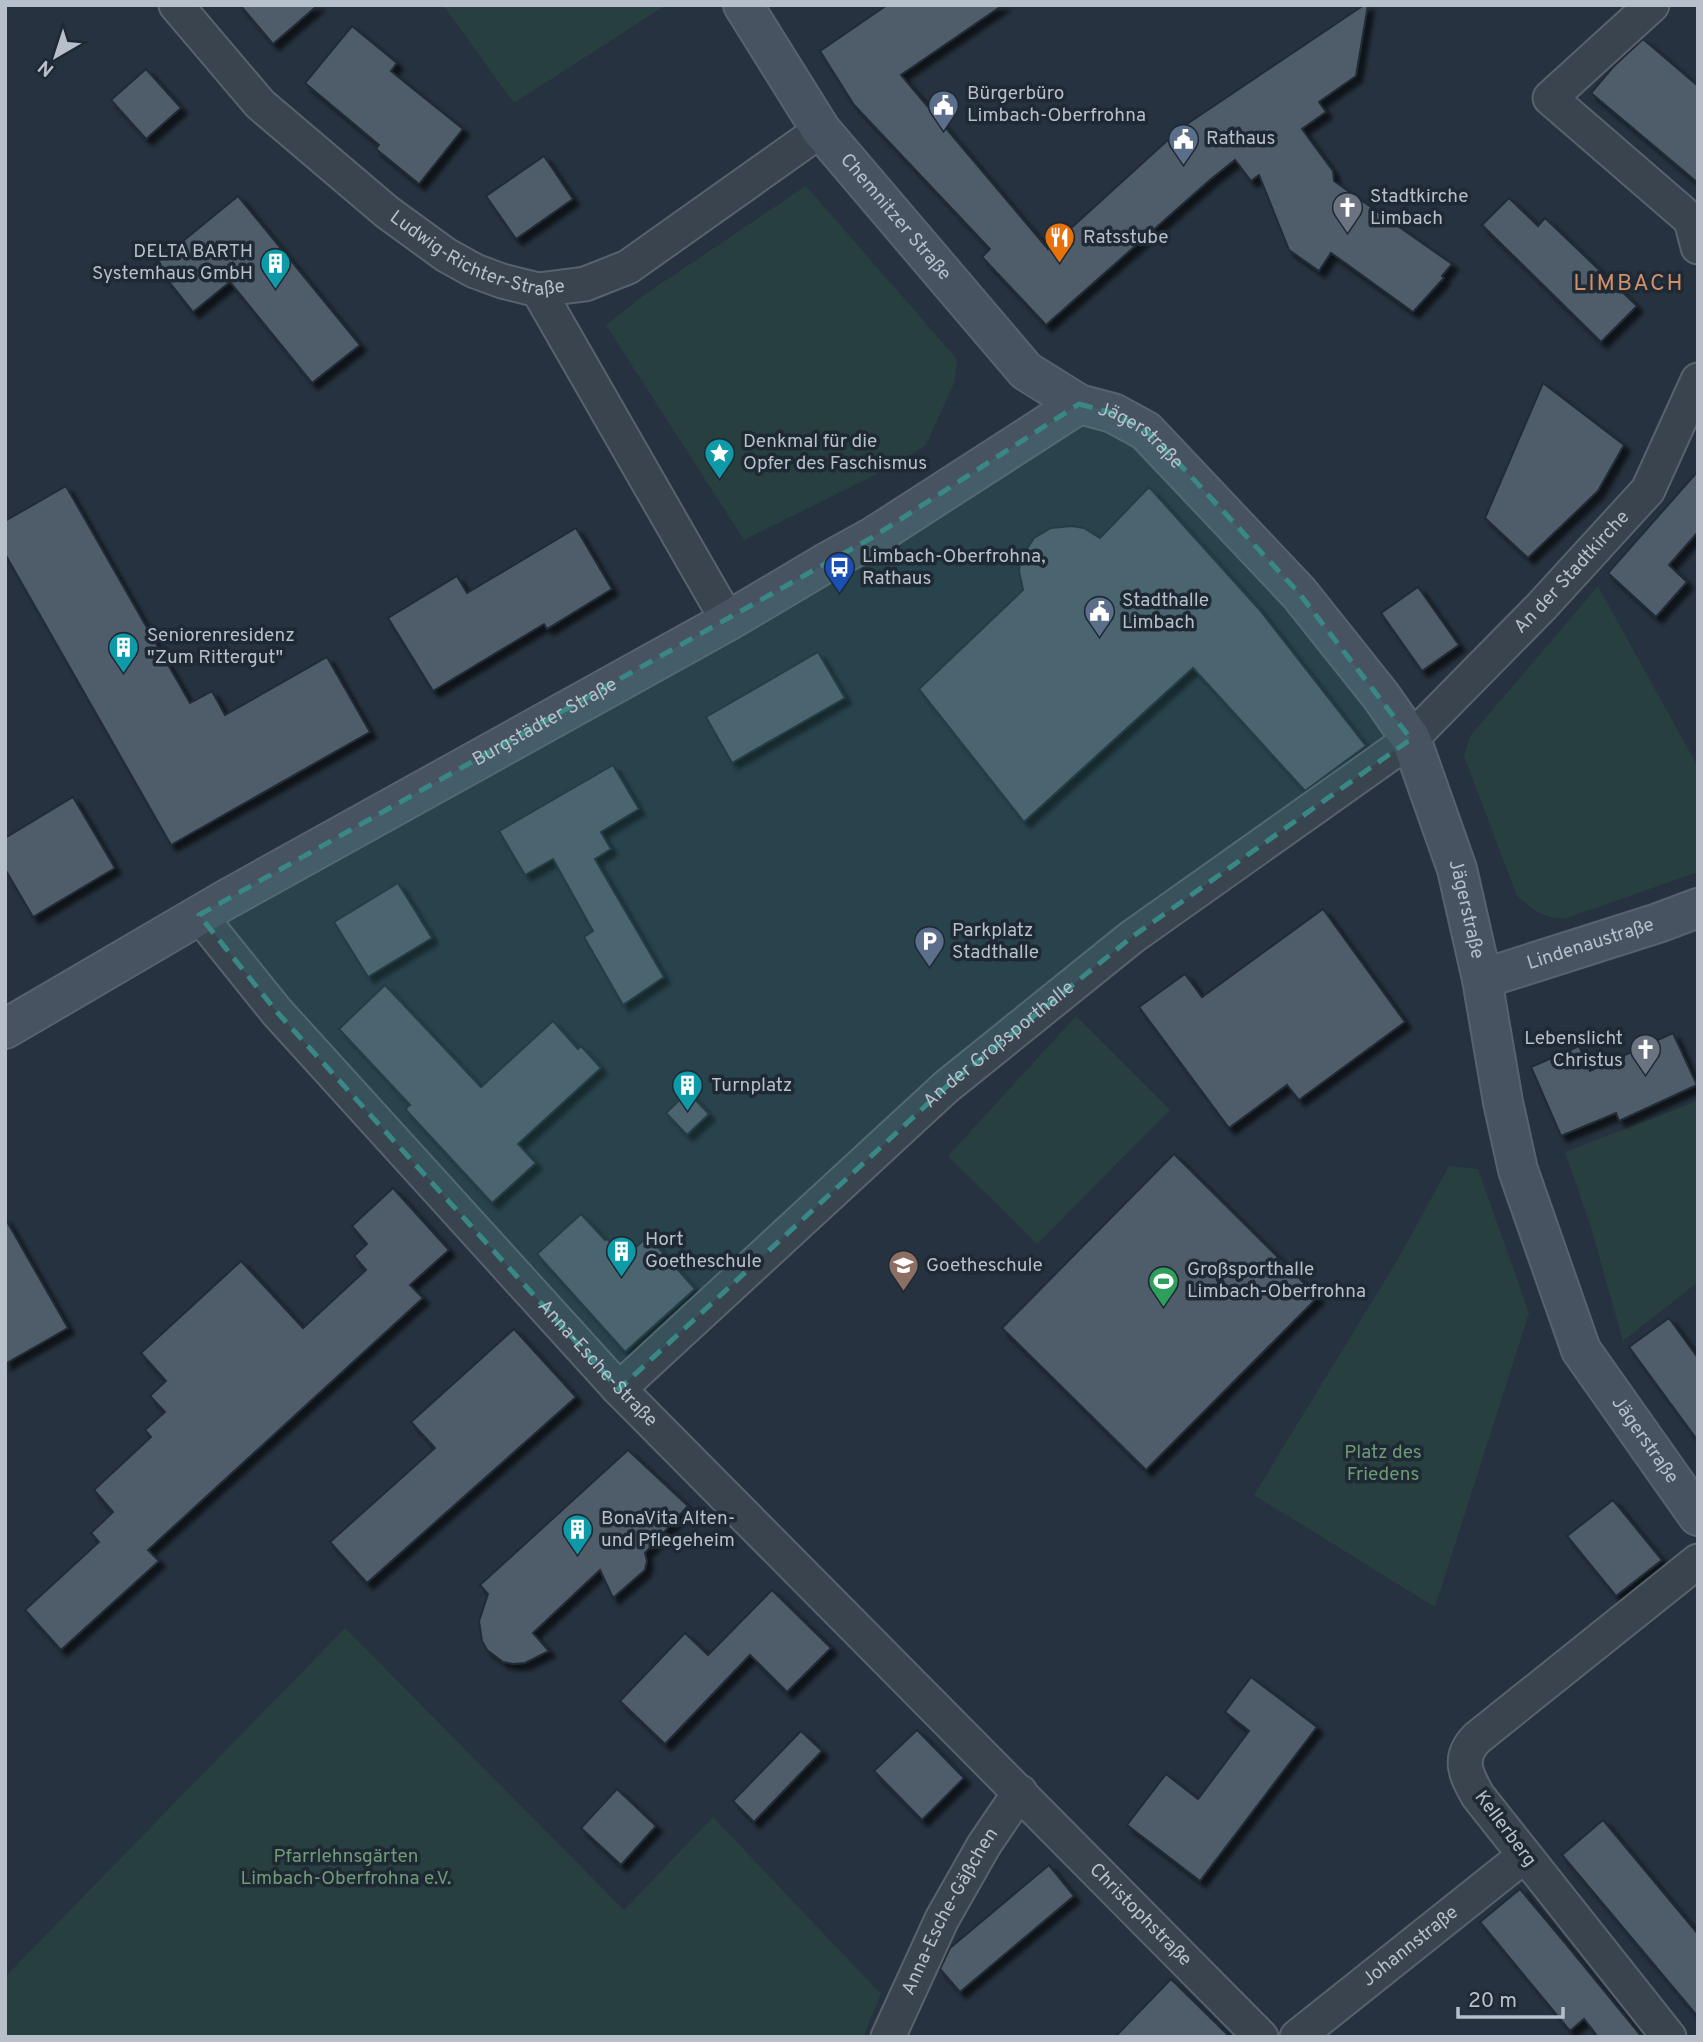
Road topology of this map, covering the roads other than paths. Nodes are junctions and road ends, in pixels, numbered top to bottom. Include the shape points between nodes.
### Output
1 (176, 5) edge
2 (743, 5) edge
3 (1652, 5) edge
4 (821, 130) junction
5 (1698, 247) edge
6 (538, 290) junction
7 (1698, 380) edge
8 (1079, 404) junction
9 (729, 621) junction
10 (1411, 739) junction
11 (1698, 908) edge
12 (199, 915) junction
13 (1482, 979) junction
14 (5, 1029) edge
15 (619, 1389) junction
16 (1698, 1516) edge
17 (1698, 1561) edge
18 (1020, 1792) junction
19 (1524, 1856) junction
20 (888, 2037) edge
21 (1261, 2037) edge
22 (1297, 2037) edge
23 (1670, 2037) edge

1 - 6 street, Ludwig-Richter-Straße via 260,104 387,212 474,271
2 - 4 main road, Chemnitzer Straße
3 - 5 street via 1550,98 1691,220
4 - 6 street, Ludwig-Richter-Straße via 628,267 585,284
4 - 8 main road, Chemnitzer Straße via 1026,371
6 - 9 street
7 - 10 street, An der Stadtkirche via 1648,490
8 - 9 main road, Burgstädter Straße via 873,537
8 - 10 main road, Jägerstraße via 1113,413 1146,430 1164,448 1299,593
9 - 12 main road, Burgstädter Straße
10 - 13 main road, Jägerstraße via 1457,869
10 - 15 street, An der Großsporthalle via 1132,937 946,1087
11 - 13 main road, Lindenaustraße
12 - 14 main road, Burgstädter Straße
12 - 15 street, Anna-Esche-Straße via 277,1012
13 - 16 main road, Jägerstraße via 1518,1170 1581,1350
15 - 18 street, Anna-Esche-Straße
17 - 19 street, Kellerberg via 1469,1747 1467,1777
18 - 20 street, Anna-Esche-Gäßchen via 942,1919
18 - 21 street, Christophstraße
19 - 22 street, Johannstraße
19 - 23 street, Kellerberg

